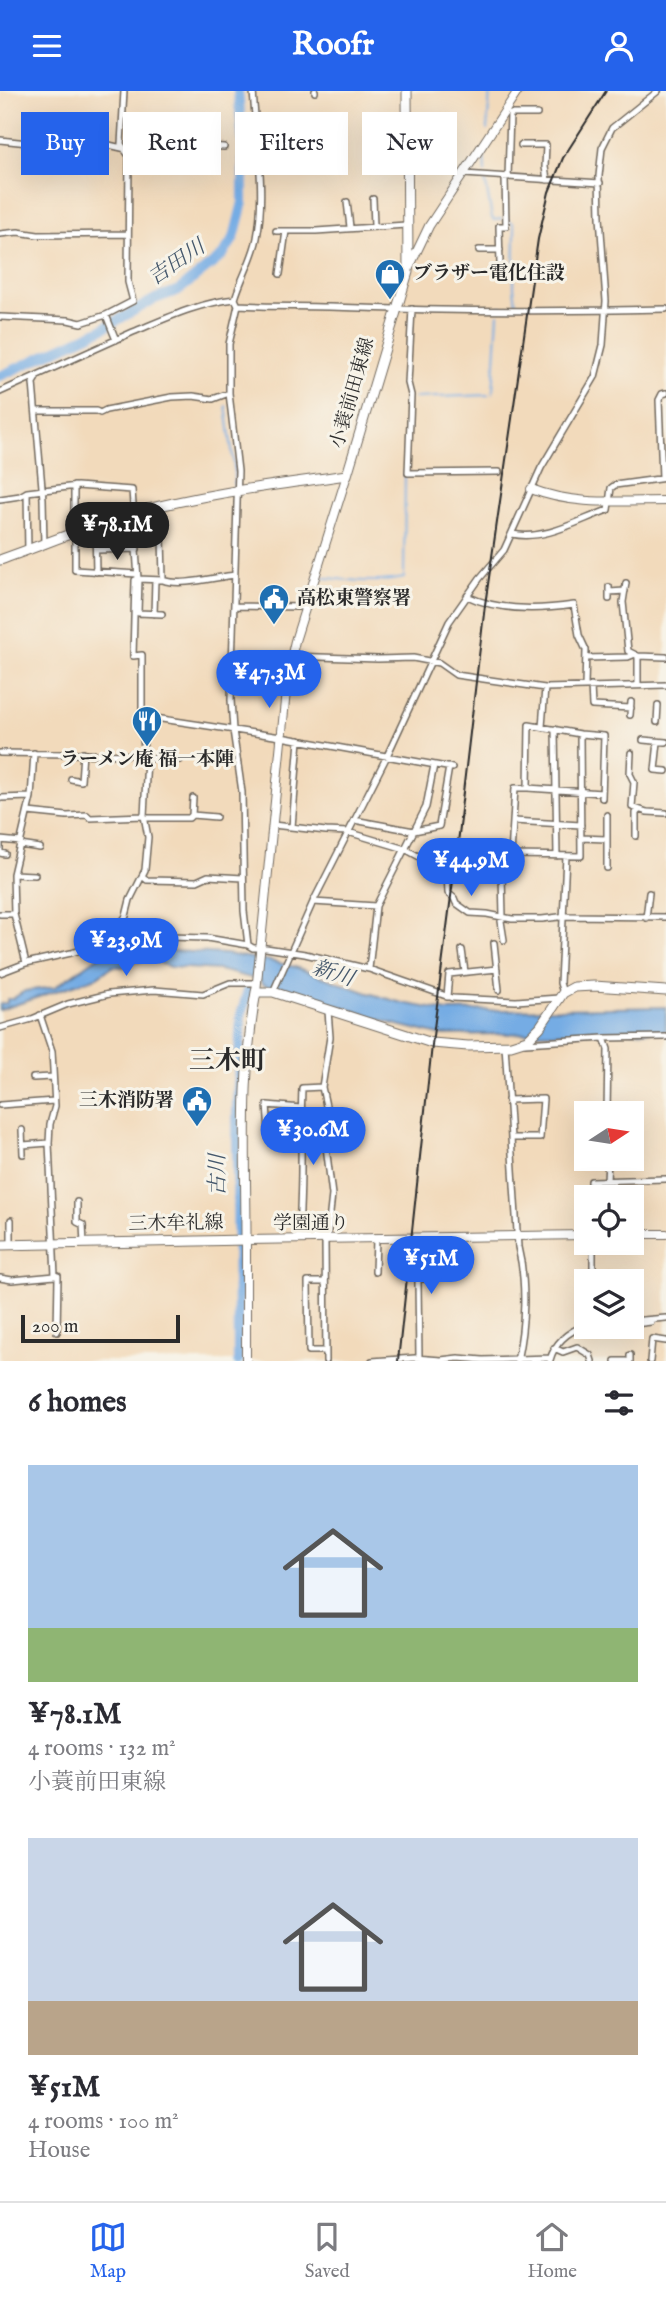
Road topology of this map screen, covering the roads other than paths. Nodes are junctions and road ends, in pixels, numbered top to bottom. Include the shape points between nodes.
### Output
1 (124, 91) edge
2 (253, 91) edge
3 (407, 91) edge
4 (518, 91) edge
5 (659, 91) edge
6 (507, 113) junction
7 (537, 114) dead end
8 (0, 140) edge
9 (522, 145) dead end
10 (123, 146) edge
11 (221, 147) edge
12 (224, 147) dead end
13 (123, 148) edge
14 (464, 174) junction
15 (129, 175) edge
16 (506, 177) junction
17 (547, 180) junction
18 (600, 183) junction
19 (373, 199) dead end
20 (347, 202) dead end
21 (406, 225) junction
22 (374, 226) junction
23 (350, 227) junction
24 (276, 231) dead end
25 (286, 231) junction
26 (0, 234) edge
27 (127, 234) junction
28 (480, 250) dead end
29 (499, 250) junction
30 (500, 264) dead end
31 (408, 272) junction
32 (280, 274) dead end
33 (236, 302) junction
34 (395, 309) junction
35 (412, 309) junction
36 (666, 309) edge
37 (606, 311) junction
38 (106, 315) junction
39 (0, 317) edge
40 (116, 340) junction
41 (40, 374) junction
42 (0, 392) edge
43 (229, 393) junction
44 (666, 393) edge
45 (36, 411) junction
46 (499, 472) dead end
47 (347, 475) junction
48 (664, 478) edge
49 (74, 486) junction
50 (531, 488) junction
51 (238, 490) junction
52 (42, 491) junction
53 (27, 492) junction
54 (0, 499) edge
55 (610, 501) junction
56 (666, 501) edge
57 (134, 513) junction
58 (95, 526) junction
59 (74, 534) junction
60 (512, 534) junction
61 (162, 536) dead end
62 (44, 545) junction
63 (137, 549) junction
64 (96, 550) junction
65 (28, 551) junction
66 (0, 560) edge
67 (96, 572) junction
68 (234, 575) junction
69 (138, 578) junction
70 (155, 580) junction
71 (163, 580) junction
72 (626, 583) dead end
73 (625, 591) junction
74 (467, 596) junction
75 (608, 599) dead end
76 (234, 606) junction
77 (306, 607) junction
78 (154, 614) junction
79 (162, 614) dead end
80 (232, 654) junction
81 (291, 655) junction
82 (636, 655) junction
83 (666, 657) edge
84 (586, 658) junction
85 (430, 660) junction
86 (639, 685) junction
87 (666, 685) edge
88 (588, 686) junction
89 (545, 688) junction
90 (658, 705) dead end
91 (631, 708) dead end
92 (657, 713) junction
93 (666, 714) edge
94 (142, 716) junction
95 (657, 722) dead end
96 (542, 727) junction
97 (555, 729) junction
98 (233, 730) junction
99 (580, 734) junction
100 (281, 737) junction
101 (299, 740) junction
102 (643, 740) dead end
103 (658, 741) junction
104 (666, 742) edge
105 (0, 753) edge
106 (34, 753) junction
107 (83, 753) junction
108 (631, 753) dead end
109 (146, 756) junction
110 (387, 756) junction
111 (180, 760) dead end
112 (434, 765) junction
113 (666, 771) edge
114 (71, 779) dead end
115 (528, 789) junction
116 (555, 790) junction
117 (580, 792) junction
118 (0, 797) edge
119 (31, 797) junction
120 (193, 798) dead end
121 (624, 806) dead end
122 (580, 808) junction
123 (636, 808) junction
124 (591, 809) dead end
125 (27, 812) junction
126 (666, 813) edge
127 (192, 815) junction
128 (607, 815) dead end
129 (145, 817) junction
130 (216, 817) dead end
131 (354, 820) junction
132 (513, 821) junction
133 (556, 823) junction
134 (272, 825) junction
135 (581, 825) junction
136 (292, 827) junction
137 (414, 831) junction
138 (348, 832) junction
139 (636, 837) dead end
140 (581, 838) junction
141 (606, 839) junction
142 (0, 840) edge
143 (21, 843) junction
144 (40, 848) dead end
145 (405, 849) junction
146 (5, 854) dead end
147 (557, 856) junction
148 (566, 856) junction
149 (607, 868) dead end
150 (13, 874) junction
151 (35, 875) dead end
152 (502, 875) dead end
153 (142, 876) junction
154 (243, 878) junction
155 (649, 894) dead end
156 (313, 902) junction
157 (376, 906) junction
158 (0, 914) edge
159 (14, 914) junction
160 (503, 917) junction
161 (563, 917) junction
162 (646, 918) junction
163 (666, 918) edge
164 (114, 939) junction
165 (505, 940) dead end
166 (494, 943) dead end
167 (248, 944) junction
168 (462, 950) dead end
169 (290, 952) junction
170 (260, 954) junction
171 (26, 963) junction
172 (497, 968) junction
173 (369, 969) junction
174 (0, 972) edge
175 (465, 972) junction
176 (256, 985) junction
177 (274, 991) junction
178 (499, 991) dead end
179 (666, 991) edge
180 (447, 997) junction
181 (559, 999) junction
182 (328, 1011) junction
183 (40, 1015) junction
184 (0, 1028) edge
185 (666, 1037) edge
186 (604, 1038) junction
187 (518, 1043) junction
188 (505, 1045) junction
189 (52, 1077) junction
190 (33, 1078) dead end
191 (322, 1087) junction
192 (508, 1100) junction
193 (54, 1101) junction
194 (607, 1101) edge
195 (0, 1105) edge
196 (301, 1108) junction
197 (22, 1130) dead end
198 (300, 1133) junction
199 (511, 1138) junction
200 (49, 1143) junction
201 (23, 1145) junction
202 (23, 1154) dead end
203 (607, 1171) edge
204 (666, 1179) edge
205 (607, 1181) junction
206 (591, 1185) edge
207 (77, 1202) dead end
208 (11, 1220) dead end
209 (644, 1234) edge
210 (666, 1234) edge
211 (574, 1235) edge
212 (517, 1237) junction
213 (433, 1238) junction
214 (376, 1239) junction
215 (246, 1240) junction
216 (299, 1240) junction
217 (326, 1240) junction
218 (54, 1243) junction
219 (83, 1243) junction
220 (0, 1244) edge
221 (11, 1244) junction
222 (375, 1272) dead end
223 (55, 1276) junction
224 (0, 1278) edge
225 (325, 1282) junction
226 (666, 1318) edge
227 (644, 1321) edge
228 (644, 1322) edge
229 (651, 1322) dead end
230 (574, 1331) edge
231 (57, 1332) dead end
232 (666, 1341) edge
233 (554, 1348) junction
234 (326, 1351) junction
235 (419, 1358) junction
236 (629, 1359) edge
237 (518, 1360) edge
238 (550, 1360) edge
239 (247, 1361) edge
240 (326, 1361) edge
241 (372, 1361) edge
242 (592, 1361) edge
243 (615, 1361) edge
244 (650, 1361) edge

1 - 10 street
2 - 33 street via 259,218 254,251
3 - 21 main road, 小蓑前田東線
4 - 6 street
5 - 18 street via 605,138
6 - 7 street
6 - 14 street
6 - 16 street
8 - 13 street
9 - 17 street via 545,145
11 - 12 street
14 - 16 street
14 - 31 street via 429,226
15 - 27 street
16 - 17 street
16 - 29 street via 506,226 499,226
17 - 18 street
18 - 37 street
19 - 22 street
20 - 23 street
21 - 22 street
21 - 31 main road, 小蓑前田東線
22 - 23 street
23 - 25 street
24 - 25 street
25 - 32 street
26 - 27 street
27 - 38 street via 133,301
28 - 29 street
29 - 30 street
31 - 34 main road, 小蓑前田東線
33 - 34 street
33 - 40 street via 198,305
33 - 43 street via 229,344
34 - 35 street
34 - 47 main road, 小蓑前田東線
35 - 37 street
35 - 46 street via 408,473
36 - 37 street
37 - 50 street via 595,377
38 - 39 street via 81,323
38 - 40 street
40 - 41 street
41 - 42 street
41 - 45 street via 33,383
43 - 45 street via 213,399 172,397 100,413
43 - 51 street
44 - 48 street via 660,400
45 - 52 street
47 - 51 main road, 小蓑前田東線
47 - 77 street
48 - 55 street via 615,485
49 - 52 street
49 - 57 street via 132,490
49 - 59 street
50 - 55 street via 575,501
50 - 60 street
51 - 57 main road, 小蓑前田東線
51 - 68 street
52 - 53 street
52 - 62 street
53 - 54 street
53 - 65 street
55 - 56 street
55 - 60 street via 608,510 546,533
57 - 58 main road, 小蓑前田東線
57 - 63 street
58 - 59 main road, 小蓑前田東線
58 - 64 street
59 - 62 main road, 小蓑前田東線
59 - 67 street via 75,570
60 - 74 street via 505,550
61 - 71 street
62 - 65 main road, 小蓑前田東線
63 - 64 street
63 - 69 street
64 - 67 street
65 - 66 main road, 小蓑前田東線
67 - 69 street
68 - 71 street via 188,582
68 - 76 street
69 - 70 street
69 - 78 street via 138,614
69 - 94 street via 132,656 142,655
70 - 71 street
70 - 78 street
72 - 73 street
73 - 75 street via 609,589
73 - 82 street via 628,651
74 - 84 street via 485,605 574,605
74 - 85 street
76 - 77 street
76 - 80 street
77 - 81 street
78 - 79 street
80 - 81 street
80 - 98 street
81 - 85 street
81 - 100 street
82 - 83 street
82 - 84 street
82 - 86 street
84 - 88 street
85 - 89 street via 456,675
85 - 110 street
86 - 87 street
86 - 88 street
88 - 89 street
88 - 91 street via 592,706
89 - 96 street
90 - 92 street
92 - 93 street
92 - 95 street
94 - 98 street
94 - 109 street
96 - 97 street
96 - 115 street via 529,725
97 - 99 street
97 - 116 street
98 - 100 street
98 - 154 street via 242,792
99 - 117 street
99 - 117 street via 604,736 602,795
100 - 101 street
100 - 134 street
101 - 110 street
101 - 136 street
102 - 103 street
103 - 104 street
103 - 113 street via 655,770
105 - 106 street
106 - 107 street
106 - 119 street
107 - 109 street
107 - 114 street via 81,781
108 - 123 street
109 - 111 street
109 - 129 street
110 - 112 street
110 - 131 street
112 - 137 street via 426,807
112 - 137 street via 450,768 439,826
115 - 116 street
115 - 132 street via 515,788
116 - 117 street
116 - 133 street
117 - 122 street
118 - 119 street
119 - 125 street
120 - 127 street
121 - 123 street
122 - 124 street
122 - 135 street
123 - 126 street
123 - 139 street
125 - 129 street
125 - 143 street
127 - 129 street
127 - 130 street
128 - 141 street
129 - 153 street via 148,837
131 - 137 street
131 - 138 street
132 - 133 street
132 - 147 street via 511,855
133 - 135 street
133 - 147 street
134 - 136 street
134 - 170 street
135 - 140 street
136 - 138 street
137 - 145 street
138 - 145 street
138 - 156 street
140 - 141 street
140 - 148 street via 581,856
141 - 149 street
142 - 143 street
142 - 146 street via 0,853
143 - 144 street
143 - 150 street
145 - 157 street
145 - 160 street via 447,872 448,893 470,913
147 - 148 street
148 - 161 street
150 - 151 street
150 - 159 street
152 - 160 street
153 - 154 street via 147,880 197,881 208,876
153 - 164 street
154 - 167 street
155 - 162 street
156 - 157 street
156 - 169 street
157 - 173 street
158 - 159 street
159 - 171 street
160 - 161 street
160 - 165 street
161 - 162 street
161 - 181 street
162 - 163 street
164 - 167 street via 163,936
164 - 171 street
166 - 172 street
167 - 170 street
168 - 175 street
169 - 170 street via 266,948
169 - 173 street
169 - 177 street
170 - 176 street
171 - 174 street
172 - 175 street
172 - 178 street
173 - 180 street
175 - 180 street via 449,974
176 - 177 main road
176 - 183 street via 230,983 203,994 154,990 109,994
176 - 215 main road, 三木牟礼線 via 246,1076
177 - 182 main road
179 - 181 main road via 581,986
180 - 181 street
181 - 187 main road via 535,1033
182 - 188 main road via 432,1043
182 - 191 street via 330,1037
183 - 184 street
183 - 189 street via 52,1051
185 - 186 street
186 - 187 street
186 - 194 street
187 - 188 main road
188 - 192 street
189 - 190 street
189 - 193 street
191 - 196 street via 302,1088
191 - 217 street via 332,1195
192 - 199 street
192 - 199 street via 543,1099 540,1138
193 - 195 street
193 - 200 street
196 - 198 street
196 - 198 street via 267,1105 269,1131
197 - 201 street
198 - 216 street
199 - 212 street
200 - 201 street
200 - 218 street
201 - 202 street
203 - 205 street
204 - 205 street
205 - 206 street via 591,1181
207 - 219 street
208 - 221 street
209 - 210 street
211 - 212 street, 学園通り
212 - 213 street, 学園通り
212 - 237 street via 523,1268
213 - 214 street, 学園通り
213 - 235 street via 430,1275 418,1282
214 - 217 street, 学園通り
214 - 222 street
215 - 216 street, 学園通り
215 - 219 main road, 三木牟礼線
215 - 239 street
216 - 217 street, 学園通り
217 - 225 street
218 - 219 main road, 三木牟礼線
218 - 221 main road, 三木牟礼線
218 - 223 street
220 - 221 main road, 三木牟礼線
223 - 224 street
223 - 231 street
225 - 234 street
225 - 234 street via 308,1282 309,1351
226 - 227 street
228 - 229 street
230 - 233 street
232 - 244 street via 652,1339
233 - 238 street
233 - 242 street via 563,1352 577,1347
234 - 240 street
235 - 237 street
235 - 241 street
236 - 243 street
237 - 238 street

